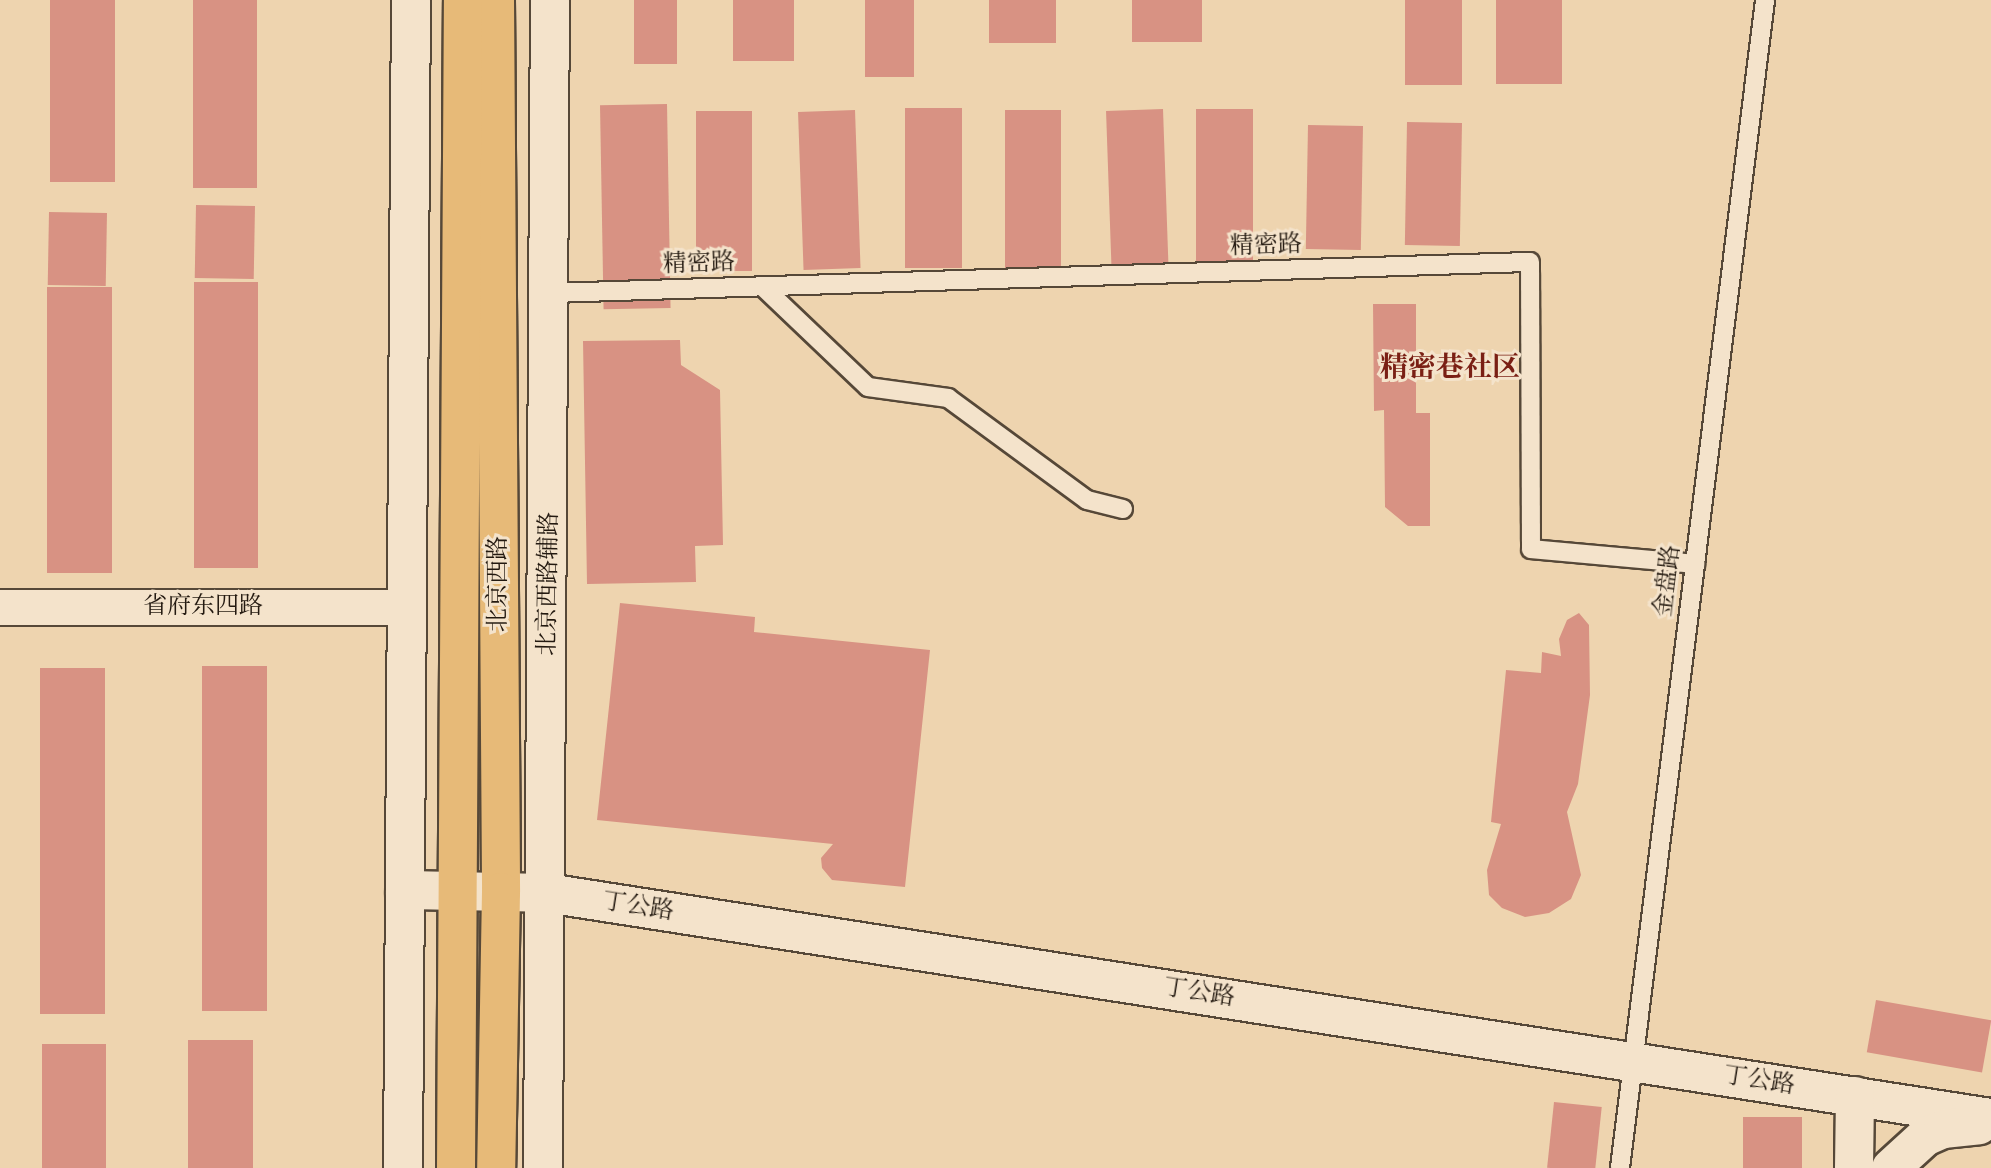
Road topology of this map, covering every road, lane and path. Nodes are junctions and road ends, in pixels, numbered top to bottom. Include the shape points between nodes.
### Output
1 (411, 0) edge
2 (463, 0) edge
3 (495, 0) edge
4 (551, 0) edge
5 (1765, 0) edge
6 (762, 286) junction
7 (552, 293) junction
8 (1124, 509) dead end
9 (1695, 564) junction
10 (0, 607) edge
11 (406, 607) junction
12 (405, 890) junction
13 (461, 891) junction
14 (500, 892) junction
15 (547, 893) junction
16 (1632, 1060) junction
17 (1855, 1096) junction
18 (1991, 1118) edge
19 (1991, 1125) edge
20 (403, 1168) edge
21 (456, 1168) edge
22 (496, 1168) edge
23 (543, 1168) edge
24 (1620, 1168) edge
25 (1854, 1168) edge
26 (1891, 1168) edge

1 - 11 main road
2 - 13 main road, 北京西路
3 - 14 main road, 北京西路
4 - 7 main road, 北京西路辅路
5 - 9 lane, 金盘路
6 - 7 lane, 精密路
6 - 8 lane via 868,387 948,398 1087,500
6 - 9 lane, 精密路 via 1530,262 1531,549
7 - 15 main road, 北京西路辅路
9 - 16 lane, 金盘路
10 - 11 street, 省府东四路
11 - 12 main road
12 - 13 main road, 丁公路
12 - 20 main road
13 - 14 main road, 丁公路
13 - 21 main road, 北京西路
14 - 15 main road, 丁公路
14 - 22 main road, 北京西路
15 - 16 main road, 丁公路
15 - 23 main road, 北京西路辅路
16 - 17 main road, 丁公路
16 - 24 lane, 金盘路
17 - 18 main road, 丁公路
17 - 25 main road
19 - 26 main road via 1943,1129 1925,1137

